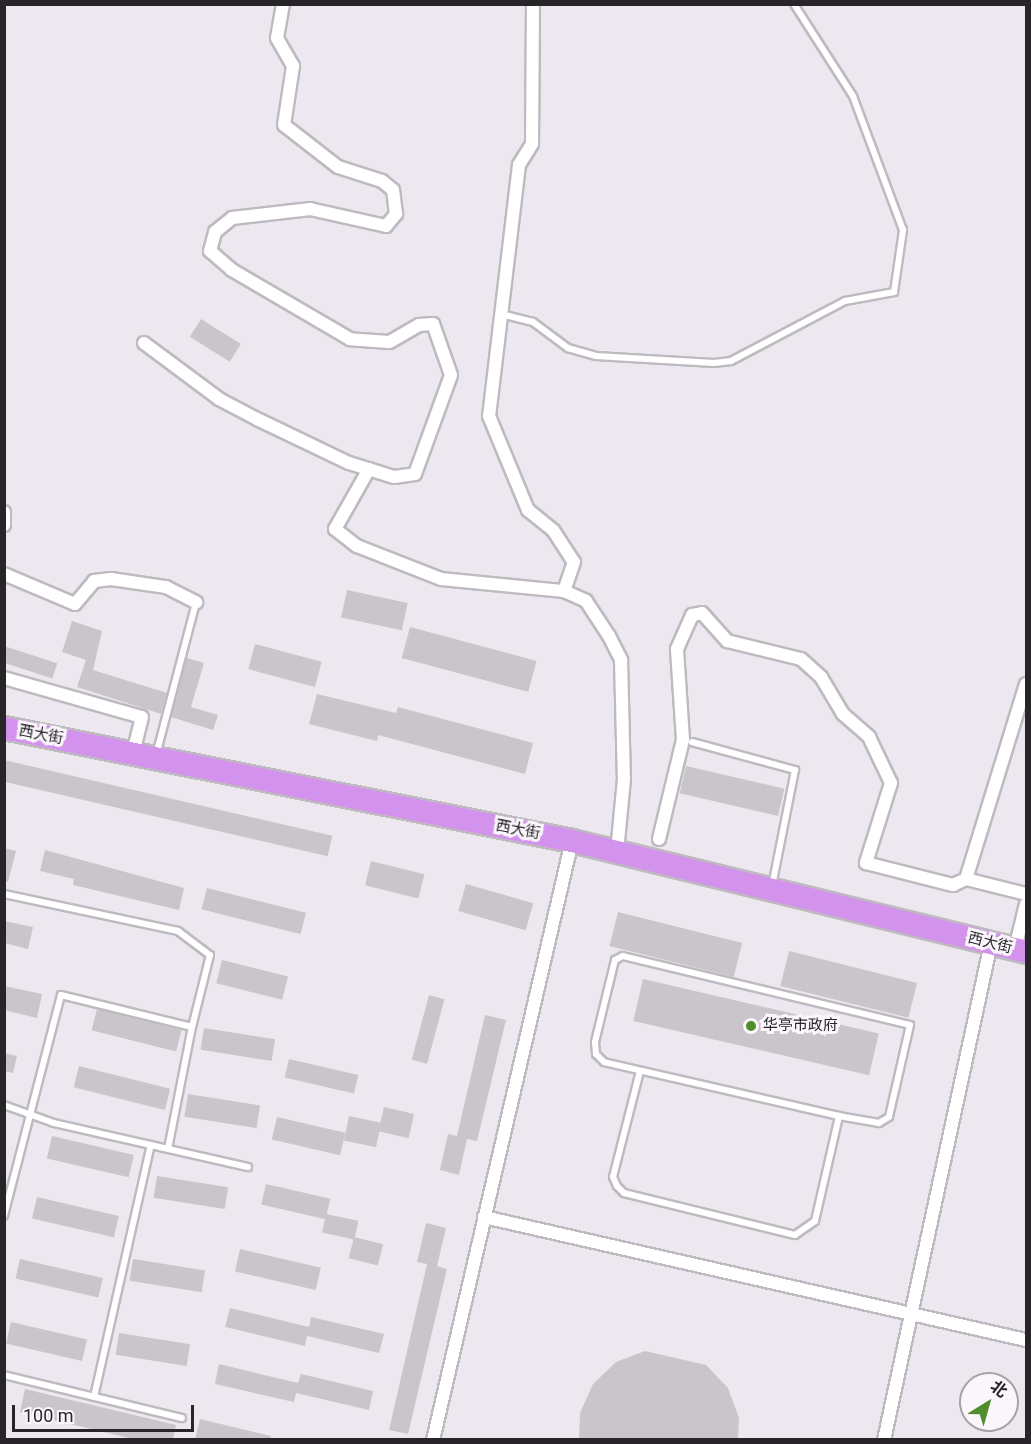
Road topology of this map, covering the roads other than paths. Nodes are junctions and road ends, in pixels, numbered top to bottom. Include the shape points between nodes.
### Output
1 (282, 4) edge
2 (533, 4) edge
3 (794, 4) edge
4 (505, 315) junction
5 (144, 343) dead end
6 (369, 469) junction
7 (4, 512) edge
8 (4, 525) edge
9 (4, 574) edge
10 (564, 591) junction
11 (196, 602) joint
12 (4, 678) edge
13 (1026, 684) edge
14 (4, 728) edge
15 (692, 742) dead end
16 (144, 756) junction
17 (659, 839) dead end
18 (572, 841) junction
19 (617, 852) junction
20 (966, 879) junction
21 (772, 890) junction
22 (4, 894) edge
23 (1026, 894) edge
24 (1026, 904) edge
25 (991, 944) junction
26 (1021, 951) edge
27 (192, 1027) junction
28 (640, 1071) junction
29 (4, 1105) edge
30 (29, 1111) junction
31 (839, 1116) junction
32 (151, 1145) junction
33 (168, 1149) junction
34 (248, 1167) dead end
35 (4, 1216) edge
36 (484, 1217) junction
37 (913, 1314) junction
38 (1026, 1340) edge
39 (4, 1375) edge
40 (94, 1397) junction
41 (182, 1418) dead end
42 (433, 1440) edge
43 (884, 1440) edge

1 - 6 street via 277,38 293,66 284,125 329,162 393,190 396,214 386,226 310,210 232,219 215,232 210,250 232,270 350,339 388,342 418,325 433,324 451,375 415,474 394,477
2 - 4 street via 532,144 519,165
3 - 4 lane via 853,96 903,230 894,292 845,302 768,337 731,361 714,363 596,356 568,348 533,322
4 - 10 street via 489,416 528,510 554,530 574,562
5 - 6 street via 219,399
6 - 10 street via 335,529 357,546 441,579
7 - 8 street
9 - 11 street via 75,604 94,581 111,579 166,587
10 - 19 street via 586,601 621,660 624,779
11 - 16 lane
12 - 16 street via 141,717
13 - 20 street
14 - 16 highway, 西大街
15 - 21 lane via 795,770
16 - 18 highway, 西大街
17 - 20 street via 683,740 677,649 692,615 702,613 727,641 801,659 821,677 843,714 868,737 891,783 866,863 953,885
18 - 19 highway, 西大街
18 - 36 street
19 - 21 highway, 西大街
20 - 23 street
21 - 25 highway, 西大街
22 - 27 lane via 178,931 210,955
24 - 26 street
25 - 26 highway, 西大街
25 - 37 street
27 - 30 lane via 61,995
27 - 33 lane
28 - 31 lane
28 - 31 lane via 613,1177 617,1186 624,1193 795,1235 815,1221
28 - 31 lane via 596,1054 615,960 622,956 910,1026 889,1117 879,1123
29 - 30 lane
30 - 32 lane via 54,1123
30 - 35 lane
32 - 33 lane
32 - 40 lane
33 - 34 lane
36 - 37 street
36 - 42 street
37 - 38 street
37 - 43 street
39 - 40 lane
40 - 41 lane

